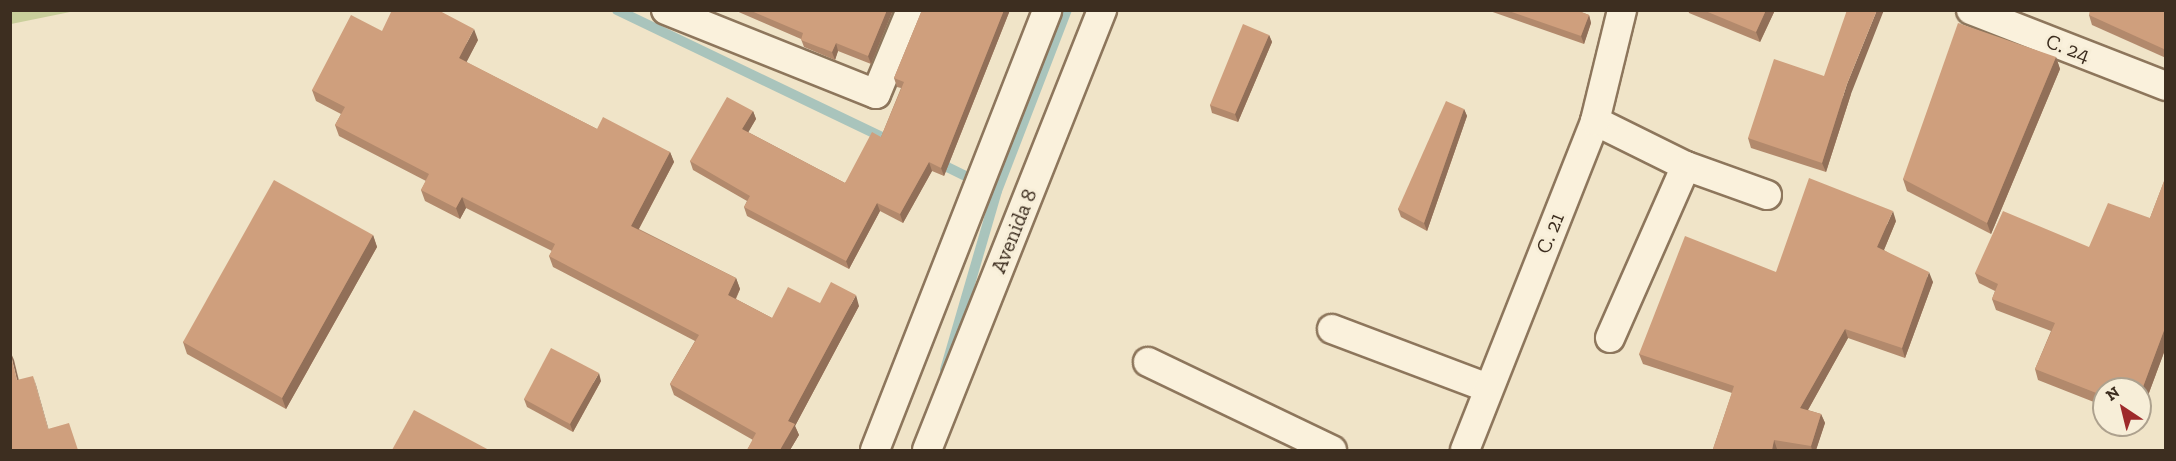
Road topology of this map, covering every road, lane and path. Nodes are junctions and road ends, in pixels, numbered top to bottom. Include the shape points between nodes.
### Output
1 (666, 10) edge
2 (911, 10) edge
3 (1047, 10) edge
4 (1102, 10) edge
5 (1971, 10) edge
6 (1619, 11) edge
7 (723, 21) edge
8 (2031, 21) edge
9 (2166, 86) edge
10 (1594, 121) junction
11 (1686, 165) junction
12 (1767, 195) dead end
13 (1332, 329) dead end
14 (1610, 338) dead end
15 (1148, 362) dead end
16 (1488, 388) junction
17 (875, 450) edge
18 (927, 450) edge
19 (1332, 450) edge
20 (1465, 450) edge

1 - 7 street
2 - 7 street via 876,94
3 - 17 street
4 - 18 street, Avenida 8
5 - 8 street, C. 24
6 - 10 street, C. 21
8 - 9 street, C. 24
10 - 11 street
10 - 16 street, C. 21
11 - 12 street
11 - 14 street
13 - 16 street
15 - 19 street
16 - 20 street, C. 21

